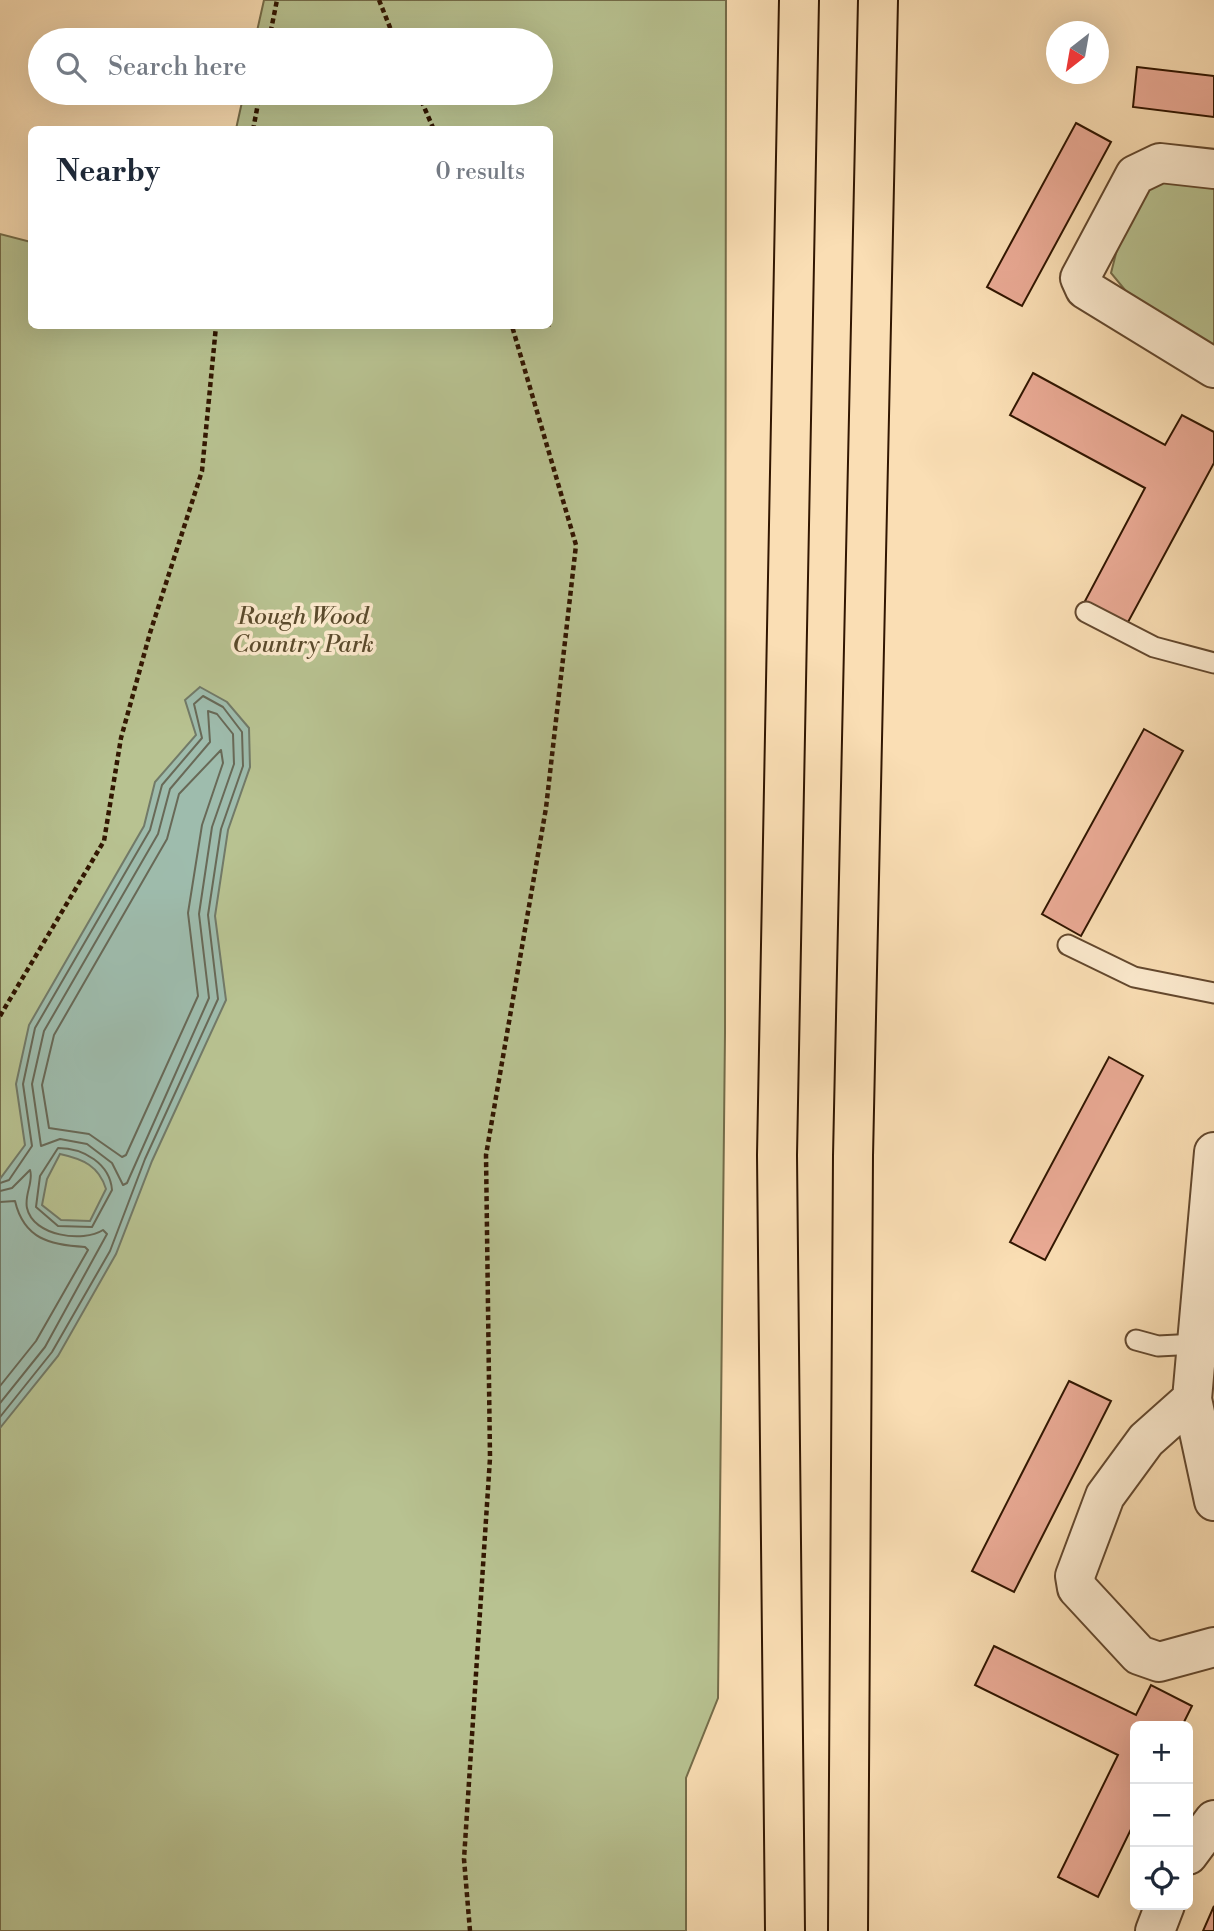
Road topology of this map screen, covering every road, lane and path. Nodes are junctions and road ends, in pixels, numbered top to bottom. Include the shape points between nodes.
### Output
1 (277, 0) edge
2 (379, 0) edge
3 (799, 0) edge
4 (878, 0) edge
5 (271, 28) edge
6 (390, 28) edge
7 (258, 105) edge
8 (423, 105) edge
9 (254, 126) edge
10 (432, 126) edge
11 (1214, 170) edge
12 (216, 329) edge
13 (513, 329) edge
14 (1214, 368) edge
15 (1086, 612) dead end
16 (1214, 663) edge
17 (1068, 945) dead end
18 (1214, 993) edge
19 (0, 1016) edge
20 (1214, 1152) edge
21 (1136, 1340) dead end
22 (1197, 1344) junction
23 (1192, 1399) junction
24 (1214, 1501) edge
25 (1214, 1647) edge
26 (1214, 1820) edge
27 (1193, 1848) edge
28 (1163, 1910) edge
29 (470, 1931) edge
30 (785, 1931) edge
31 (848, 1931) edge
32 (1155, 1931) edge

1 - 5 path
2 - 6 path
3 - 30 highway via 777,1155
4 - 31 highway via 852,1156
7 - 9 path
8 - 10 path
11 - 14 street via 1160,163 1135,175 1080,278 1085,289
12 - 19 path via 202,471 121,738 104,841
13 - 29 path via 576,545 546,808 486,1155 489,1458 464,1859
15 - 16 lane via 1154,647
17 - 18 lane via 1134,977
20 - 22 street
21 - 22 lane via 1158,1346
22 - 23 street
23 - 24 street
23 - 25 street via 1146,1440 1105,1496 1075,1576 1077,1588 1139,1656 1159,1662
26 - 27 street
28 - 32 street

